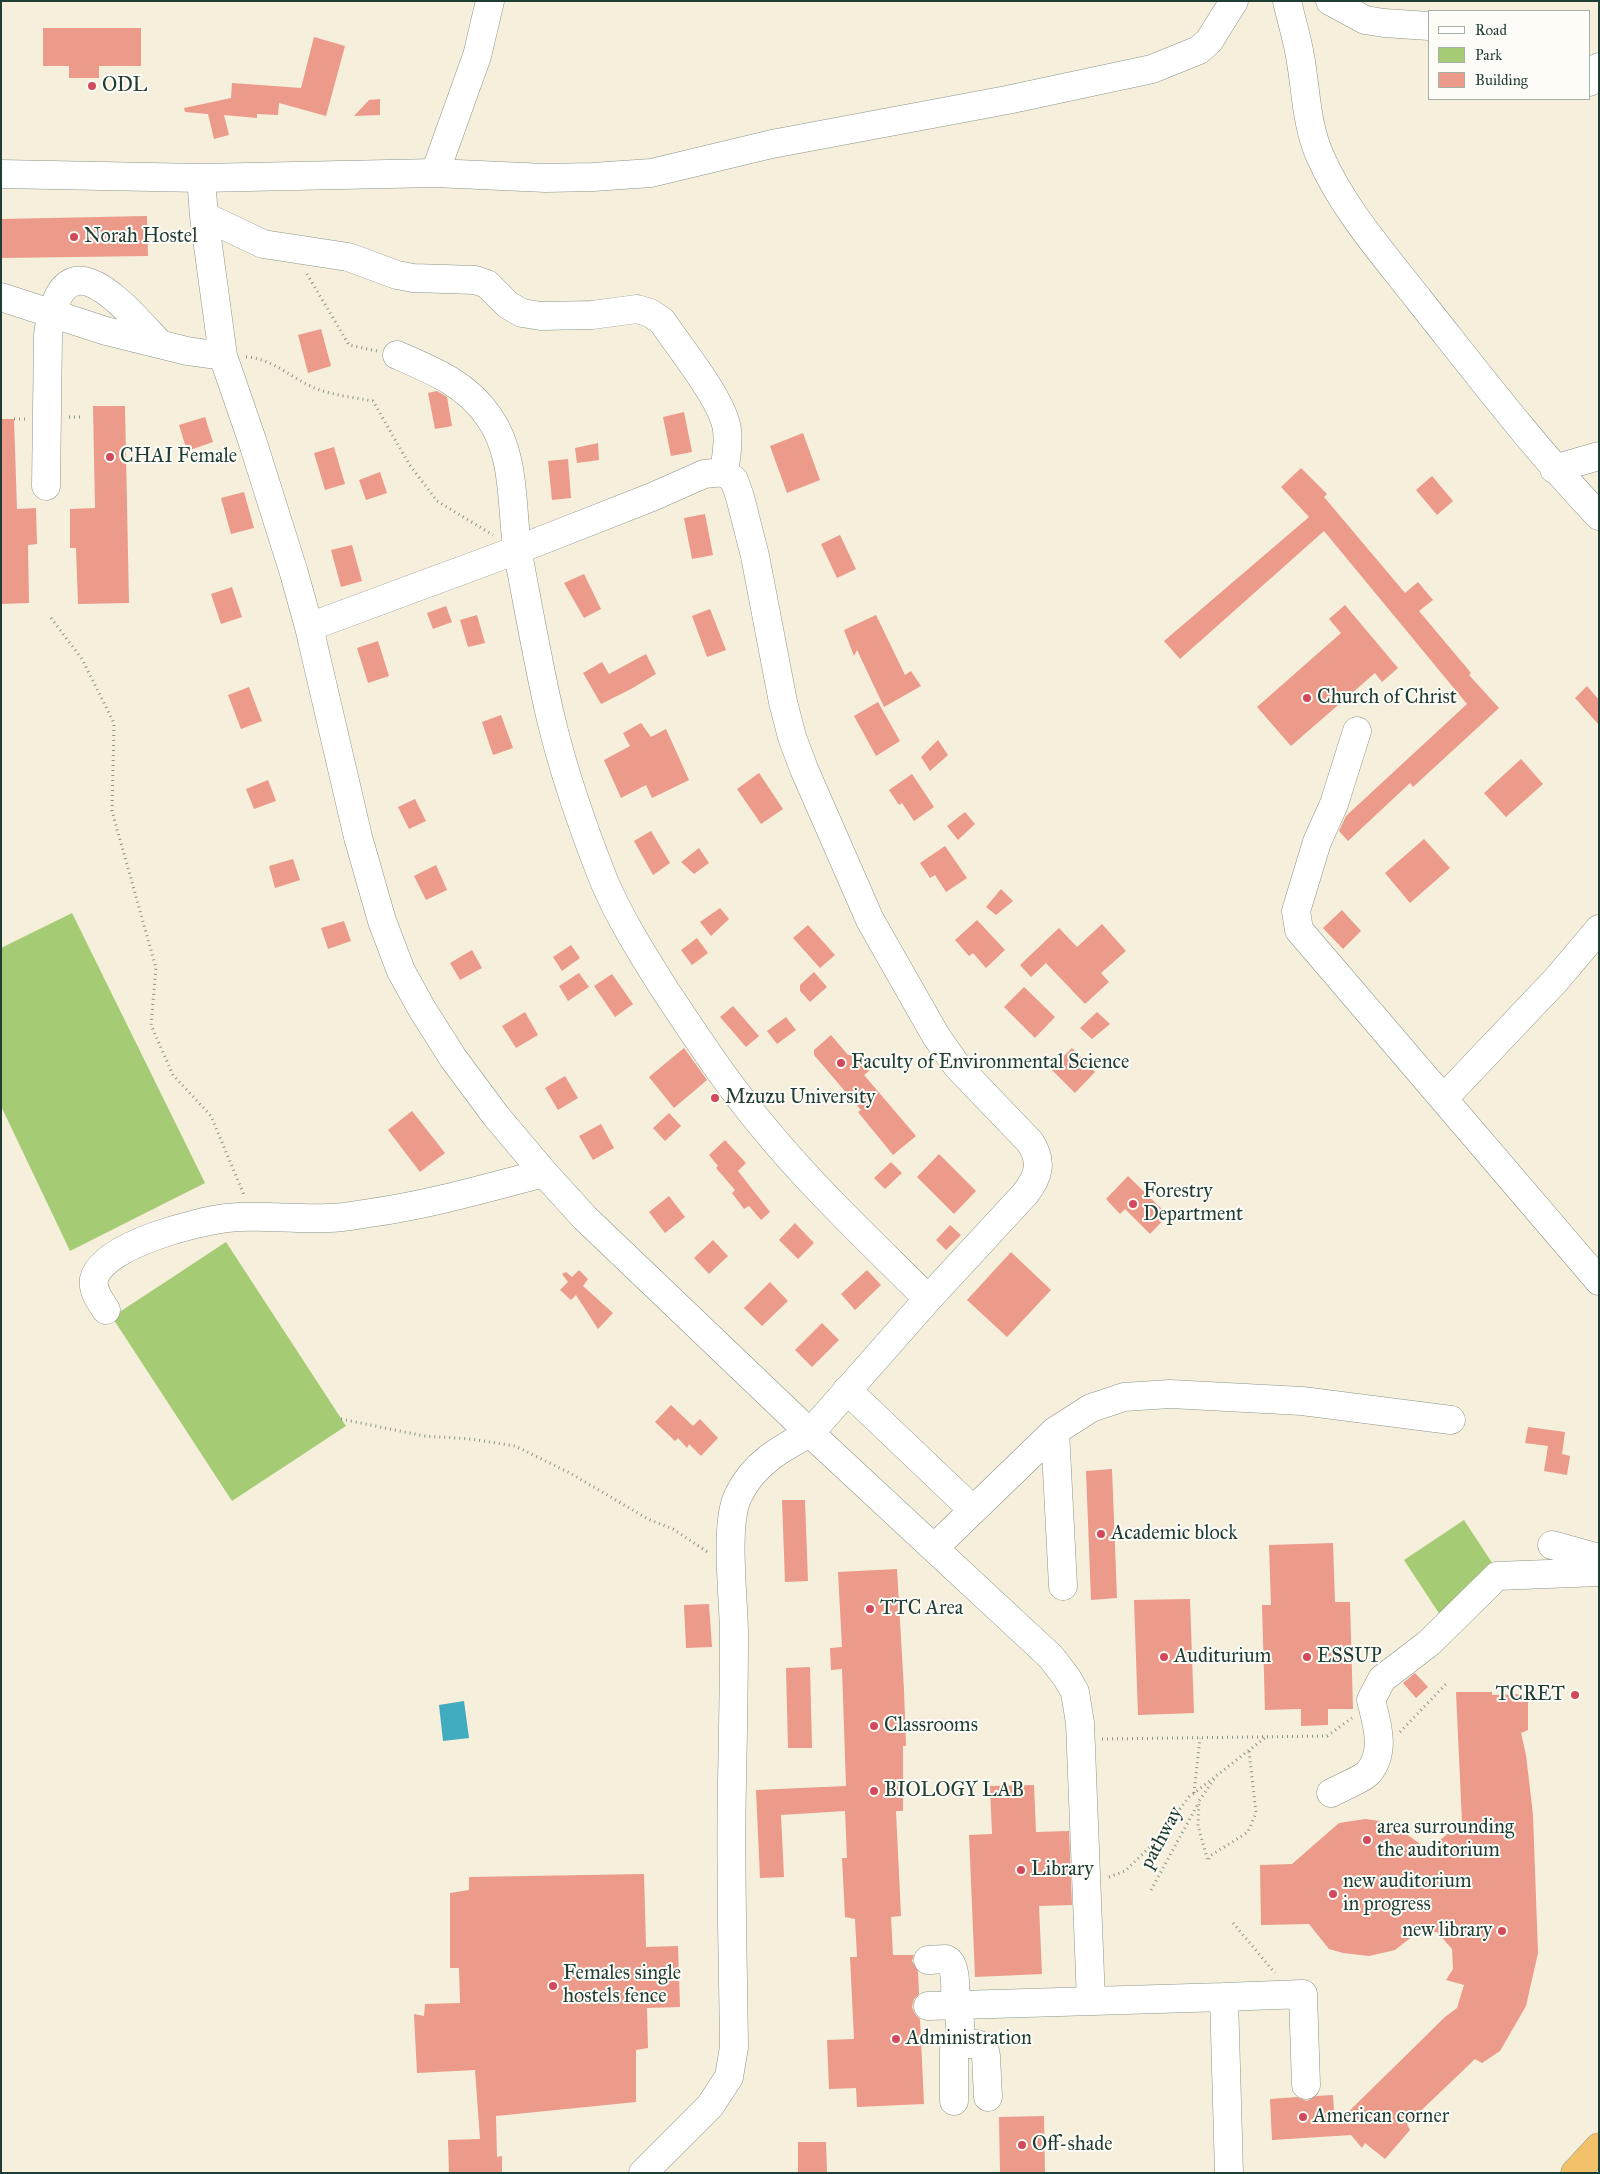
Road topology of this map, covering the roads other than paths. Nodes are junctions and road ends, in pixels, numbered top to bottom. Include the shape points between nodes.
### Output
1 (490, 1) edge
2 (1234, 1) edge
3 (1286, 1) edge
4 (1330, 1) edge
5 (1428, 26) edge
6 (1599, 67) edge
7 (1590, 80) edge
8 (435, 173) junction
9 (1, 174) edge
10 (201, 178) junction
11 (204, 216) junction
12 (1, 296) edge
13 (51, 314) junction
14 (160, 344) junction
15 (397, 355) road end
16 (222, 356) junction
17 (1599, 456) edge
18 (1554, 469) junction
19 (724, 472) junction
20 (46, 486) dead end
21 (1599, 516) edge
22 (517, 550) junction
23 (309, 627) junction
24 (1357, 731) dead end
25 (1599, 929) edge
26 (1444, 1098) junction
27 (544, 1174) junction
28 (1599, 1281) edge
29 (928, 1299) junction
30 (106, 1310) dead end
31 (847, 1390) junction
32 (1451, 1420) dead end
33 (1055, 1430) junction
34 (810, 1433) junction
35 (972, 1510) junction
36 (1552, 1545) dead end
37 (934, 1548) junction
38 (1599, 1558) edge
39 (1599, 1572) edge
40 (1063, 1586) dead end
41 (1331, 1793) dead end
42 (928, 1960) dead end
43 (1224, 1997) junction
44 (1091, 2001) junction
45 (957, 2005) junction
46 (928, 2006) dead end
47 (961, 2044) junction
48 (1306, 2085) dead end
49 (988, 2097) dead end
50 (954, 2101) dead end
51 (643, 2173) edge
52 (1229, 2173) edge

1 - 8 street via 477,56
2 - 8 street via 1209,41 1199,50 1143,71 772,144 651,173 546,178
3 - 18 street via 1300,57 1312,133 1334,185 1405,281
4 - 5 street via 1365,20
6 - 7 street
8 - 10 street
9 - 10 street
10 - 11 street
11 - 16 street
11 - 19 street via 263,244 348,257 413,278 475,280 487,284 522,314 592,315 637,309 650,313 662,321 720,409 727,428
12 - 13 street
13 - 14 street
13 - 14 street via 60,291 76,280 89,281 118,300
13 - 20 street via 46,390
14 - 16 street
15 - 22 street via 442,375 468,393 490,418 506,453
16 - 23 street via 272,503
17 - 18 street
18 - 21 street
19 - 22 street via 704,474
19 - 29 street via 734,480 740,497 792,737 870,920 931,1028 957,1066 1030,1142 1037,1154 1035,1182
22 - 23 street
22 - 29 street via 550,717 575,800 605,884 639,948 697,1038 759,1123 823,1194
23 - 27 street via 358,836 382,921 401,971 452,1058
24 - 26 street via 1296,910 1299,930
25 - 26 street via 1556,980
26 - 28 street
27 - 30 street via 372,1213 329,1218 254,1216 186,1225 131,1246 102,1264 94,1277 96,1294
27 - 34 street via 639,1271
29 - 31 street
31 - 34 street
31 - 35 street
32 - 33 street via 1302,1401 1170,1394 1124,1398 1091,1408
33 - 35 street
33 - 40 street
34 - 37 street
34 - 51 street via 757,1467 737,1497 730,1528 734,1629 734,2047 729,2076 710,2106
35 - 37 street
36 - 38 street
37 - 44 street via 1051,1657 1075,1692 1081,1739
39 - 41 street via 1496,1576 1429,1643 1382,1679 1371,1700 1380,1753 1369,1772
42 - 45 street via 951,1962
43 - 44 street
43 - 48 street via 1303,1994
43 - 52 street
44 - 45 street
45 - 46 street
45 - 47 street
47 - 49 street via 984,2047
47 - 50 street via 954,2050

